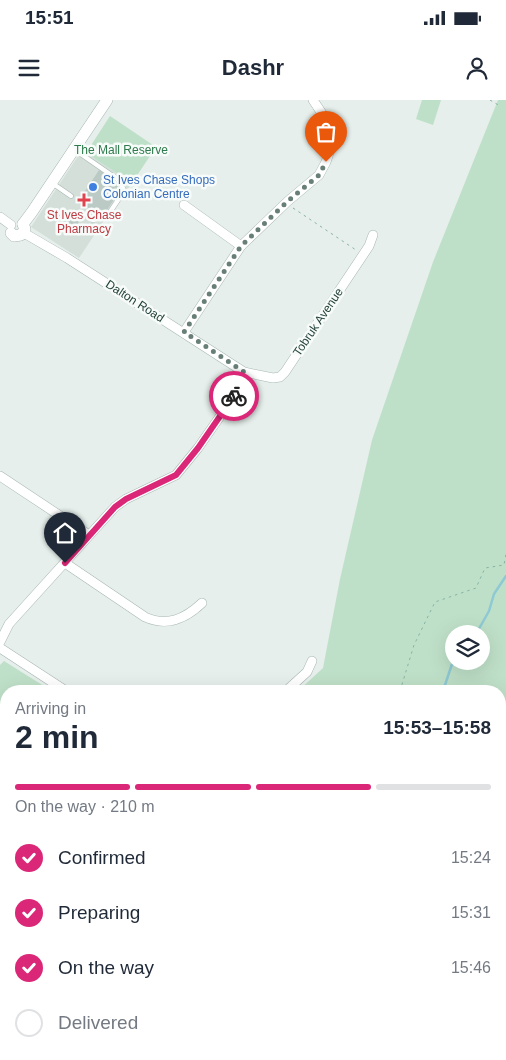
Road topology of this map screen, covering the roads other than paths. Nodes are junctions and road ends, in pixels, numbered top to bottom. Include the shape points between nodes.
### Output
1 (107, 100) edge
2 (313, 100) edge
3 (74, 150) junction
4 (52, 183) junction
5 (71, 196) dead end
6 (184, 205) dead end
7 (0, 216) edge
8 (93, 220) dead end
9 (17, 229) junction
10 (373, 235) dead end
11 (0, 239) edge
12 (241, 246) junction
13 (184, 332) junction
14 (244, 372) junction
15 (0, 476) edge
16 (89, 535) junction
17 (65, 563) junction
18 (202, 603) dead end
19 (0, 642) edge
20 (0, 648) edge
21 (312, 661) dead end
22 (57, 685) edge
23 (292, 685) edge

1 - 3 street
2 - 12 street via 327,121 330,150 326,162 319,175
3 - 4 street
3 - 8 lane via 120,181 124,191 108,215
4 - 5 lane
4 - 9 street
6 - 12 street
7 - 9 street, Dalton Road
9 - 11 street
9 - 13 street, Dalton Road
10 - 14 street, Tobruk Avenue via 369,246 285,372 273,378
12 - 13 street
13 - 14 street, Dalton Road
14 - 16 street via 237,392 176,475 126,499
15 - 16 street
16 - 17 street
17 - 18 street via 154,621 171,621
17 - 19 street via 9,624
20 - 22 street
21 - 23 street

